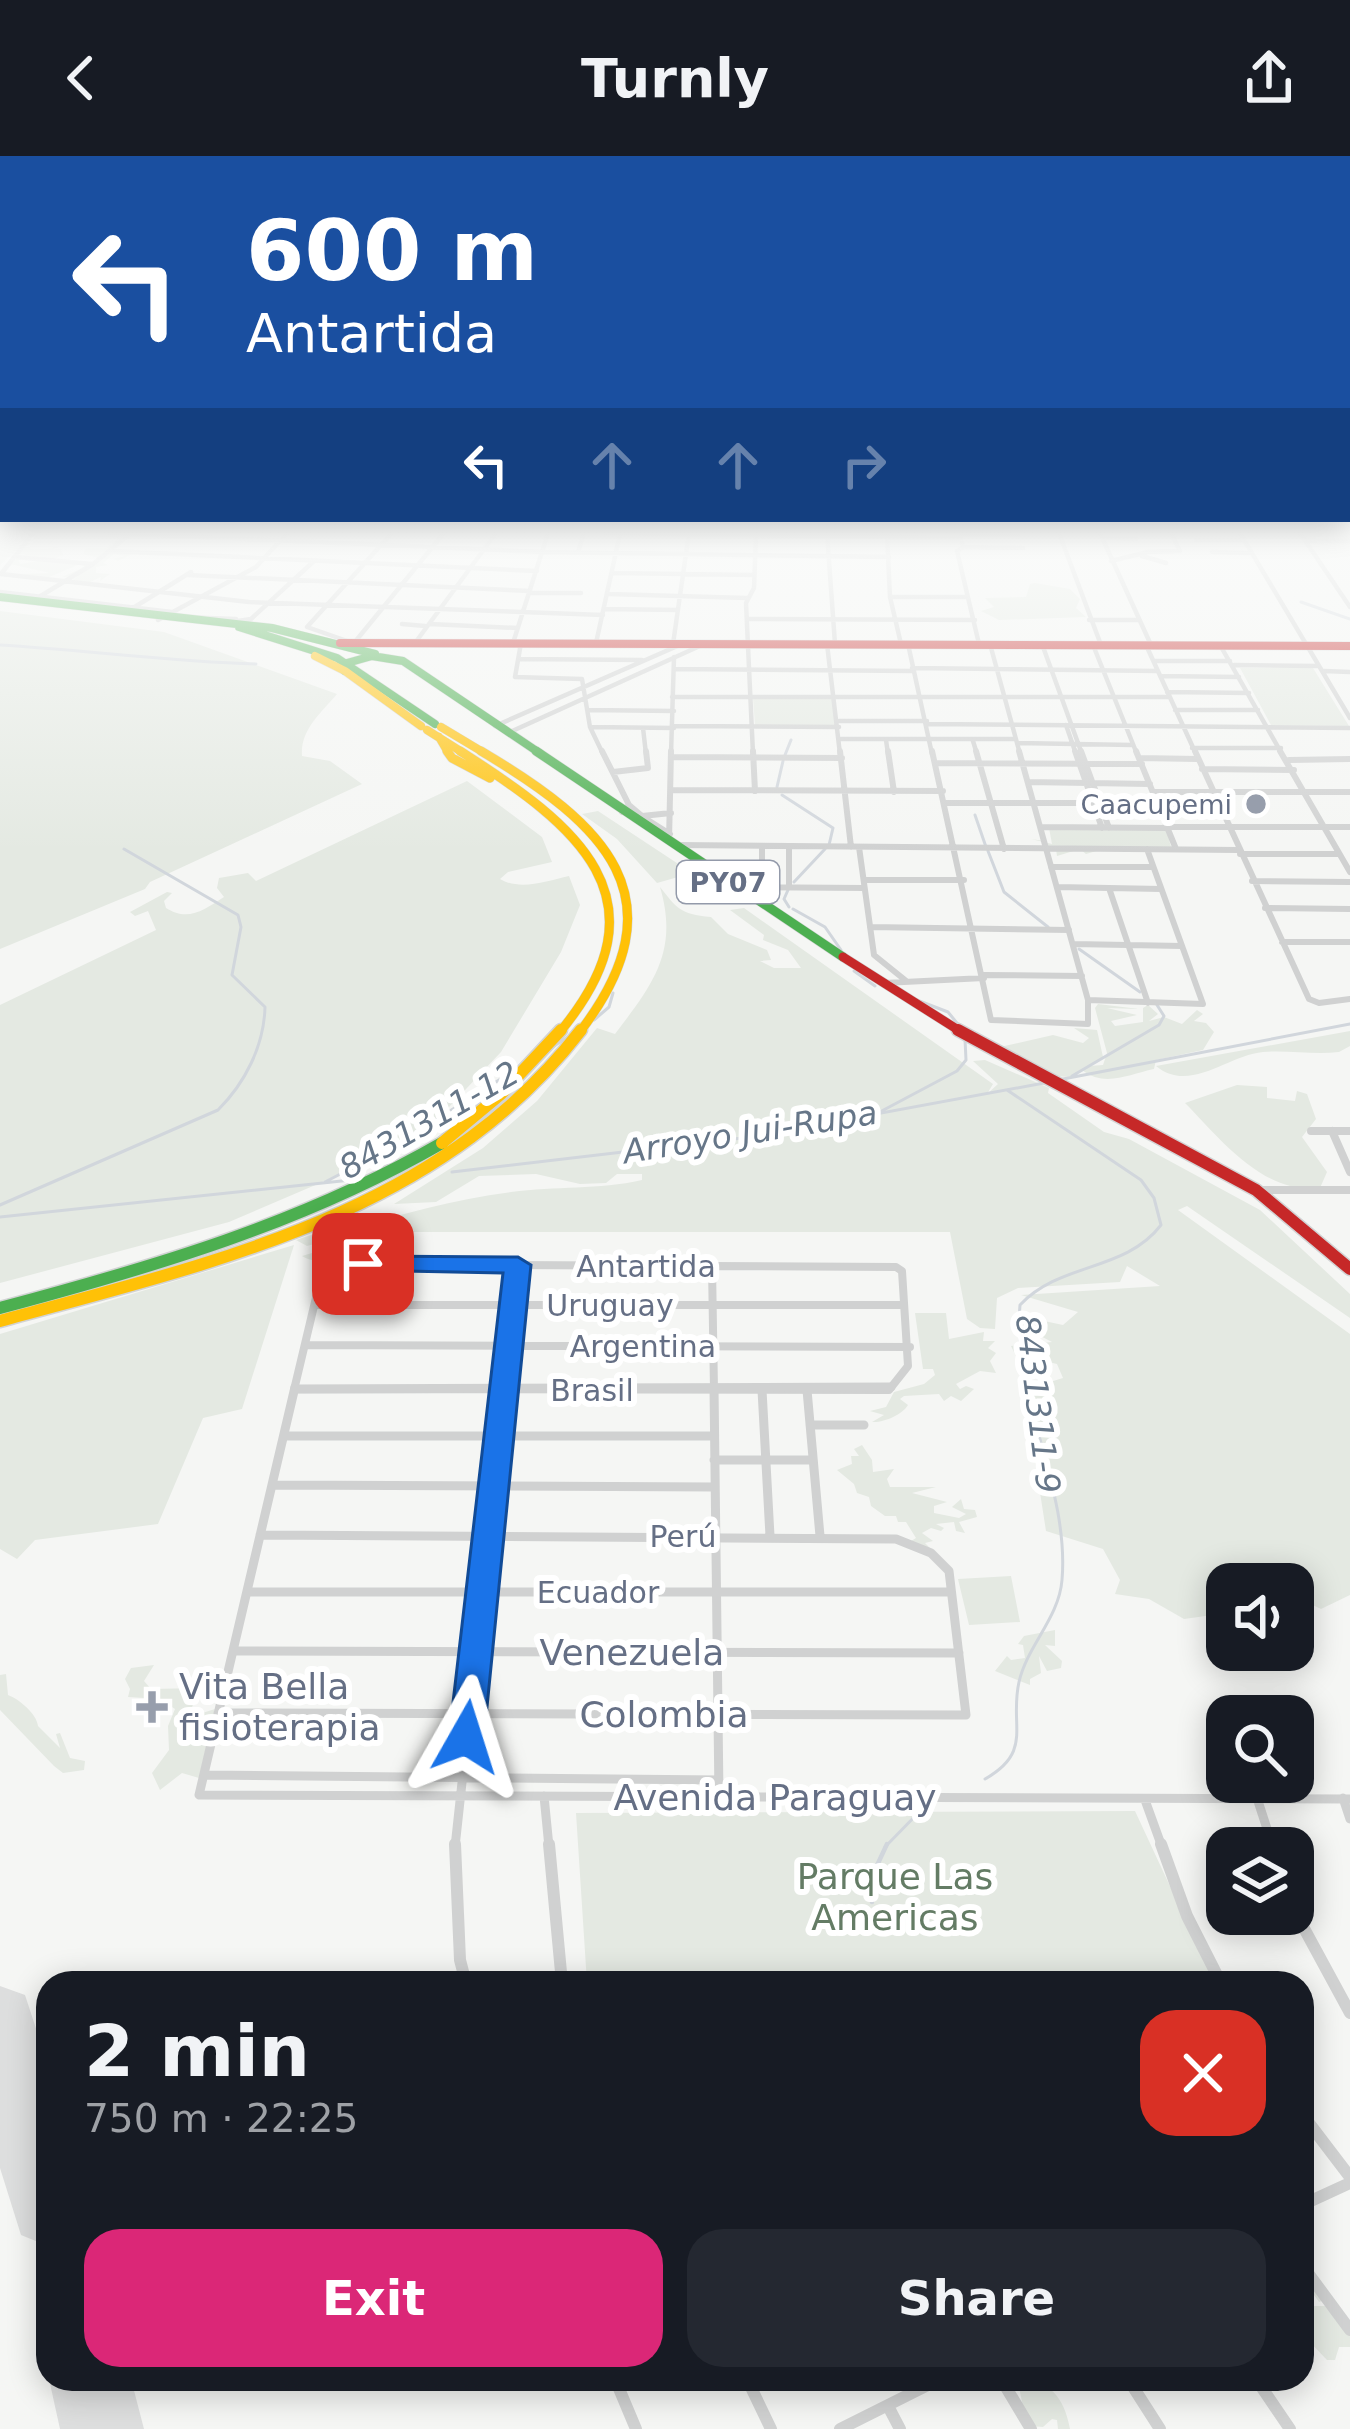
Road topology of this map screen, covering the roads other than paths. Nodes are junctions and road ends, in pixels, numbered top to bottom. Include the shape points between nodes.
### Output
1 (276, 639) edge
2 (284, 639) edge
3 (315, 639) edge
4 (327, 639) edge
5 (336, 639) edge
6 (347, 639) edge
7 (418, 639) edge
8 (517, 639) edge
9 (594, 639) edge
10 (677, 639) edge
11 (748, 639) edge
12 (830, 639) edge
13 (902, 639) edge
14 (983, 639) edge
15 (1095, 639) edge
16 (1146, 639) edge
17 (1304, 639) edge
18 (344, 642) junction
19 (415, 643) junction
20 (517, 643) junction
21 (592, 644) junction
22 (748, 644) junction
23 (830, 644) junction
24 (904, 644) junction
25 (985, 644) junction
26 (1042, 644) junction
27 (1097, 644) junction
28 (1148, 645) junction
29 (1220, 645) junction
30 (1308, 645) junction
31 (1349, 647) edge
32 (677, 648) junction
33 (384, 658) junction
34 (518, 659) junction
35 (587, 660) junction
36 (645, 660) junction
37 (1154, 661) junction
38 (664, 662) junction
39 (1233, 663) junction
40 (349, 668) junction
41 (674, 668) junction
42 (913, 669) junction
43 (997, 669) junction
44 (1321, 669) junction
45 (750, 670) junction
46 (833, 670) junction
47 (1050, 670) junction
48 (1104, 670) junction
49 (1350, 672) edge
50 (1158, 674) junction
51 (1241, 677) junction
52 (584, 683) junction
53 (1249, 693) junction
54 (1168, 695) junction
55 (588, 697) junction
56 (672, 697) junction
57 (751, 697) junction
58 (835, 697) junction
59 (921, 697) junction
60 (1004, 697) junction
61 (1060, 697) junction
62 (1115, 697) junction
63 (1339, 699) junction
64 (1350, 699) edge
65 (588, 710) junction
66 (1175, 710) junction
67 (1258, 710) junction
68 (674, 711) junction
69 (928, 723) junction
70 (527, 724) junction
71 (839, 724) junction
72 (1012, 724) junction
73 (1350, 724) edge
74 (1069, 725) junction
75 (504, 726) junction
76 (753, 726) junction
77 (1126, 726) junction
78 (674, 727) junction
79 (1183, 727) junction
80 (1268, 727) junction
81 (590, 728) junction
82 (643, 728) junction
83 (439, 734) junction
84 (841, 740) junction
85 (886, 740) junction
86 (932, 740) junction
87 (973, 740) junction
88 (1017, 741) junction
89 (1076, 744) junction
90 (1133, 745) junction
91 (1192, 748) junction
92 (1282, 748) junction
93 (673, 757) junction
94 (756, 758) junction
95 (842, 758) junction
96 (1197, 758) junction
97 (1350, 759) edge
98 (1289, 760) junction
99 (502, 761) junction
100 (1140, 761) junction
101 (936, 763) junction
102 (981, 763) junction
103 (1023, 763) junction
104 (1082, 763) junction
105 (465, 767) junction
106 (484, 768) junction
107 (1202, 769) junction
108 (1295, 770) junction
109 (613, 772) junction
110 (1028, 782) junction
111 (1085, 783) junction
112 (1094, 783) junction
113 (505, 784) junction
114 (1152, 788) junction
115 (672, 790) junction
116 (755, 791) junction
117 (894, 791) junction
118 (943, 791) junction
119 (846, 792) junction
120 (1212, 792) junction
121 (1308, 792) junction
122 (1350, 792) edge
123 (946, 803) junction
124 (990, 803) junction
125 (1034, 803) junction
126 (1158, 803) junction
127 (1097, 804) junction
128 (625, 808) junction
129 (671, 813) junction
130 (642, 816) junction
131 (1040, 826) junction
132 (1105, 826) junction
133 (1167, 827) junction
134 (1228, 827) junction
135 (1325, 827) junction
136 (1350, 827) edge
137 (670, 840) junction
138 (762, 846) junction
139 (789, 846) junction
140 (855, 847) junction
141 (956, 849) junction
142 (1004, 849) junction
143 (1046, 849) junction
144 (1176, 849) junction
145 (1147, 850) junction
146 (1239, 852) junction
147 (1341, 854) junction
148 (1349, 866) edge
149 (1052, 867) junction
150 (1154, 867) junction
151 (964, 880) junction
152 (1252, 881) junction
153 (1350, 882) edge
154 (789, 885) junction
155 (864, 885) junction
156 (734, 887) junction
157 (762, 887) junction
158 (778, 887) junction
159 (1057, 887) junction
160 (1109, 888) junction
161 (1161, 889) junction
162 (1265, 908) junction
163 (1350, 909) edge
164 (869, 927) junction
165 (973, 929) junction
166 (1069, 929) junction
167 (1072, 942) junction
168 (1282, 942) junction
169 (1347, 942) edge
170 (1126, 943) junction
171 (1181, 944) junction
172 (1350, 953) edge
173 (1082, 976) junction
174 (984, 977) junction
175 (905, 980) junction
176 (882, 984) junction
177 (1350, 999) edge
178 (1088, 1000) junction
179 (1148, 1003) junction
180 (1311, 1131) dead end
181 (1332, 1131) junction
182 (1350, 1131) edge
183 (1350, 1172) edge
184 (1259, 1192) junction
185 (1350, 1192) edge
186 (358, 1200) junction
187 (518, 1265) junction
188 (712, 1266) junction
189 (1350, 1269) edge
190 (91, 1289) junction
191 (315, 1305) junction
192 (513, 1305) junction
193 (712, 1305) junction
194 (904, 1305) junction
195 (0, 1309) edge
196 (0, 1321) edge
197 (305, 1345) junction
198 (509, 1346) junction
199 (713, 1346) junction
200 (910, 1347) junction
201 (295, 1389) junction
202 (504, 1389) junction
203 (713, 1390) junction
204 (761, 1390) junction
205 (807, 1390) junction
206 (864, 1424) dead end
207 (810, 1425) junction
208 (284, 1436) junction
209 (499, 1436) junction
210 (714, 1436) junction
211 (714, 1460) junction
212 (766, 1460) junction
213 (813, 1460) junction
214 (272, 1485) junction
215 (494, 1486) junction
216 (715, 1487) junction
217 (260, 1535) junction
218 (488, 1536) junction
219 (716, 1536) junction
220 (770, 1536) junction
221 (820, 1536) junction
222 (247, 1592) junction
223 (482, 1592) junction
224 (716, 1592) junction
225 (949, 1592) junction
226 (233, 1651) junction
227 (476, 1652) junction
228 (717, 1652) junction
229 (959, 1653) junction
230 (218, 1713) junction
231 (469, 1714) junction
232 (718, 1714) junction
233 (966, 1715) joint
234 (204, 1775) junction
235 (462, 1778) junction
236 (719, 1780) junction
237 (460, 1796) junction
238 (544, 1796) junction
239 (719, 1797) junction
240 (1314, 1798) edge
241 (1347, 1798) edge
242 (1206, 1799) edge
243 (1145, 1800) junction
244 (1350, 1819) edge
245 (1308, 1935) edge
246 (463, 1971) edge
247 (561, 1971) edge
248 (1215, 1971) edge
249 (1350, 2013) edge
250 (1314, 2130) edge
251 (1350, 2180) edge
252 (1314, 2199) edge
253 (1314, 2281) edge
254 (1350, 2330) edge
255 (621, 2391) edge
256 (753, 2391) edge
257 (917, 2391) edge
258 (1008, 2391) edge
259 (1136, 2391) edge
260 (1264, 2391) edge
261 (888, 2406) junction
262 (637, 2429) edge
263 (771, 2429) edge
264 (840, 2429) edge
265 (900, 2429) edge
266 (1031, 2429) edge
267 (1160, 2429) edge
268 (1290, 2429) edge

1 - 40 main road
2 - 40 main road
3 - 18 main road, PY07
4 - 18 main road, PY07
5 - 18 street
6 - 18 street
7 - 19 street
8 - 20 street
9 - 21 street
10 - 32 street
11 - 22 street
12 - 23 street
13 - 24 street
14 - 25 street
15 - 27 street
16 - 28 street
17 - 30 street
18 - 19 main road
18 - 33 main road, PY07
19 - 20 main road
20 - 21 main road
20 - 34 street
21 - 32 main road
21 - 35 street
22 - 23 main road
22 - 32 main road
22 - 45 street
23 - 24 main road
23 - 46 street
24 - 25 main road
24 - 42 street
25 - 26 main road
25 - 43 street
26 - 27 main road
26 - 47 street
27 - 28 main road
27 - 48 street
28 - 29 main road
28 - 37 street
29 - 30 main road
29 - 39 street
30 - 31 main road
30 - 44 street
32 - 36 street
32 - 38 street
32 - 41 street
33 - 40 main road
33 - 75 main road, PY07
34 - 35 street
34 - 52 street via 518,678
35 - 36 street
36 - 38 street
36 - 52 street
37 - 39 street
37 - 50 street
38 - 55 street
39 - 44 street
39 - 51 street
40 - 83 main road
41 - 45 street
41 - 56 street
42 - 43 street
42 - 46 street
42 - 59 street
43 - 47 street
43 - 60 street
44 - 49 street
44 - 63 street
45 - 46 street
45 - 57 street
46 - 58 street
47 - 48 street
47 - 61 street
48 - 50 street
48 - 62 street
50 - 51 street
50 - 54 street
51 - 53 street
52 - 55 street
52 - 75 street
53 - 54 street
53 - 67 street
54 - 62 street
54 - 66 street
55 - 65 street
55 - 70 street
56 - 57 street
56 - 68 street
57 - 58 street
57 - 76 street
58 - 59 street
58 - 71 street
59 - 60 street
59 - 69 street
60 - 61 street
60 - 72 street
61 - 62 street
61 - 74 street
62 - 77 street
63 - 64 street
63 - 73 street
65 - 68 street
65 - 81 street
66 - 67 street
66 - 79 street
67 - 80 street
68 - 78 street
69 - 71 street
69 - 72 street
69 - 86 street
70 - 75 street
70 - 75 street
71 - 76 street
71 - 84 street
72 - 74 street
72 - 88 street
73 - 80 street
74 - 77 street
74 - 89 street
75 - 128 main road, PY07
76 - 78 street
76 - 94 street
77 - 79 street
77 - 90 street
78 - 82 street
78 - 93 street
79 - 80 street
79 - 91 street
80 - 92 street
81 - 82 street
81 - 109 street
82 - 109 street via 648,768
83 - 99 main road via 472,741
83 - 105 main road
83 - 106 main road
84 - 85 street
84 - 95 street
85 - 86 street
85 - 117 street
86 - 87 street
86 - 101 street
87 - 88 street
87 - 102 street
88 - 89 street
88 - 103 street
89 - 90 street
89 - 104 street
90 - 100 street
91 - 92 street
91 - 96 street
92 - 98 street
93 - 94 street
93 - 115 street
94 - 95 street
94 - 116 street
95 - 119 street
96 - 100 street
96 - 107 street
97 - 98 street
98 - 108 street
99 - 106 main road
99 - 186 main road via 594,839 621,875 631,928 621,968 508,1113 457,1152
100 - 104 street
100 - 114 street
101 - 102 street
101 - 118 street
102 - 103 street
102 - 124 street
103 - 104 street
103 - 110 street
104 - 111 street
104 - 112 street
105 - 106 main road
105 - 113 main road
106 - 113 main road
107 - 108 street
107 - 120 street
108 - 121 street
109 - 128 street
110 - 111 street
110 - 125 street
111 - 112 street
111 - 127 street
112 - 114 street
112 - 127 street
113 - 186 main road via 571,833 601,871 614,910 608,957 590,992 508,1093
114 - 120 street
114 - 126 street
115 - 116 street
115 - 129 street
116 - 119 street
117 - 118 street
117 - 119 street
118 - 123 street
119 - 140 street
120 - 121 street
120 - 134 street
121 - 122 street
121 - 135 street
123 - 124 street
123 - 141 street
124 - 125 street
124 - 142 street
125 - 127 street
125 - 131 street
126 - 127 street
126 - 133 street
127 - 132 street
128 - 130 street
128 - 137 main road, PY07
129 - 130 street
129 - 137 street
130 - 137 street
131 - 132 street
131 - 143 street
132 - 133 street
133 - 134 street
133 - 144 street
134 - 135 street
134 - 146 street
135 - 136 street
135 - 147 street
137 - 138 street
137 - 156 main road, PY07
138 - 139 street
138 - 157 street
139 - 140 street
139 - 154 street
140 - 141 street
140 - 155 street
141 - 142 street
141 - 151 street
142 - 143 street
143 - 145 street
143 - 149 street
144 - 145 street
144 - 146 street
145 - 150 street
146 - 147 street
146 - 152 street
147 - 148 street
149 - 150 street
149 - 159 street
150 - 161 street
151 - 155 street
151 - 165 street
152 - 153 street
152 - 162 street
154 - 155 street
154 - 158 street
155 - 158 street
155 - 164 street
156 - 157 street
156 - 176 main road, PY07
157 - 158 street
159 - 160 street
159 - 166 street
160 - 161 street
160 - 170 street
161 - 171 street
162 - 163 street
162 - 168 street
164 - 165 street
164 - 175 street via 874,955
165 - 166 street
165 - 174 street
166 - 167 street
167 - 170 street
167 - 173 street
168 - 169 street
168 - 177 street via 1309,999
169 - 172 street
170 - 171 street
170 - 179 street
171 - 179 street via 1203,1004
173 - 174 street
173 - 178 street
174 - 175 street
174 - 178 street via 999,1023 1088,1024
175 - 176 street
176 - 184 main road, PY07 via 975,1043
178 - 179 street
180 - 181 street
181 - 182 street
181 - 183 street
184 - 185 street
184 - 189 main road, PY07
186 - 190 main road
187 - 188 street, Antartida
187 - 191 street, Antartida via 324,1264
187 - 192 street
188 - 193 street
188 - 194 street, Antartida via 896,1267
190 - 195 main road
190 - 196 main road
191 - 192 street, Uruguay
191 - 197 street
192 - 193 street, Uruguay
192 - 198 street
193 - 194 street, Uruguay
193 - 199 street
194 - 200 street
197 - 198 street, Argentina
197 - 201 street
198 - 199 street, Argentina
198 - 202 street
199 - 200 street, Argentina
199 - 203 street
200 - 205 street, Brasil via 908,1366 889,1390
201 - 202 street, Brasil
201 - 208 street
202 - 203 street, Brasil
202 - 209 street
203 - 204 street, Brasil
203 - 210 street
204 - 205 street, Brasil
204 - 212 street
205 - 207 street
206 - 207 street
207 - 213 street
208 - 209 street
208 - 214 street
209 - 210 street
209 - 215 street
210 - 211 street
211 - 212 street
211 - 216 street
212 - 213 street
212 - 220 street
213 - 221 street
214 - 215 street
214 - 217 street
215 - 216 street
215 - 218 street
216 - 219 street
217 - 218 street, Perú
217 - 222 street
218 - 219 street, Perú
218 - 223 street
219 - 220 street, Perú
219 - 224 street
220 - 221 street, Perú
221 - 225 street, Perú via 896,1538 932,1553 949,1571
222 - 223 street, Ecuador
222 - 226 street
223 - 224 street, Ecuador
223 - 227 street
224 - 225 street, Ecuador
224 - 228 street
225 - 229 street, Perú
226 - 227 street, Venezuela
226 - 230 street
227 - 228 street, Venezuela
227 - 231 street
228 - 229 street, Venezuela
228 - 232 street
229 - 233 street, Perú
230 - 231 street, Colombia
230 - 234 street
231 - 232 street, Colombia
231 - 235 street
232 - 233 street, Colombia
232 - 236 street
234 - 235 street
234 - 237 street, Avenida Paraguay via 199,1795
235 - 236 street
235 - 237 street
236 - 239 street
237 - 238 street, Avenida Paraguay
237 - 246 street
238 - 239 street, Avenida Paraguay
238 - 247 street
239 - 243 street, Avenida Paraguay
240 - 241 street, Avenida Paraguay
241 - 244 street
242 - 243 street, Avenida Paraguay
243 - 248 street
245 - 249 street
250 - 251 street
251 - 252 street
253 - 254 street
255 - 262 street
256 - 263 street
257 - 261 street
258 - 266 street
259 - 267 street
260 - 268 street
261 - 264 street
261 - 265 street

